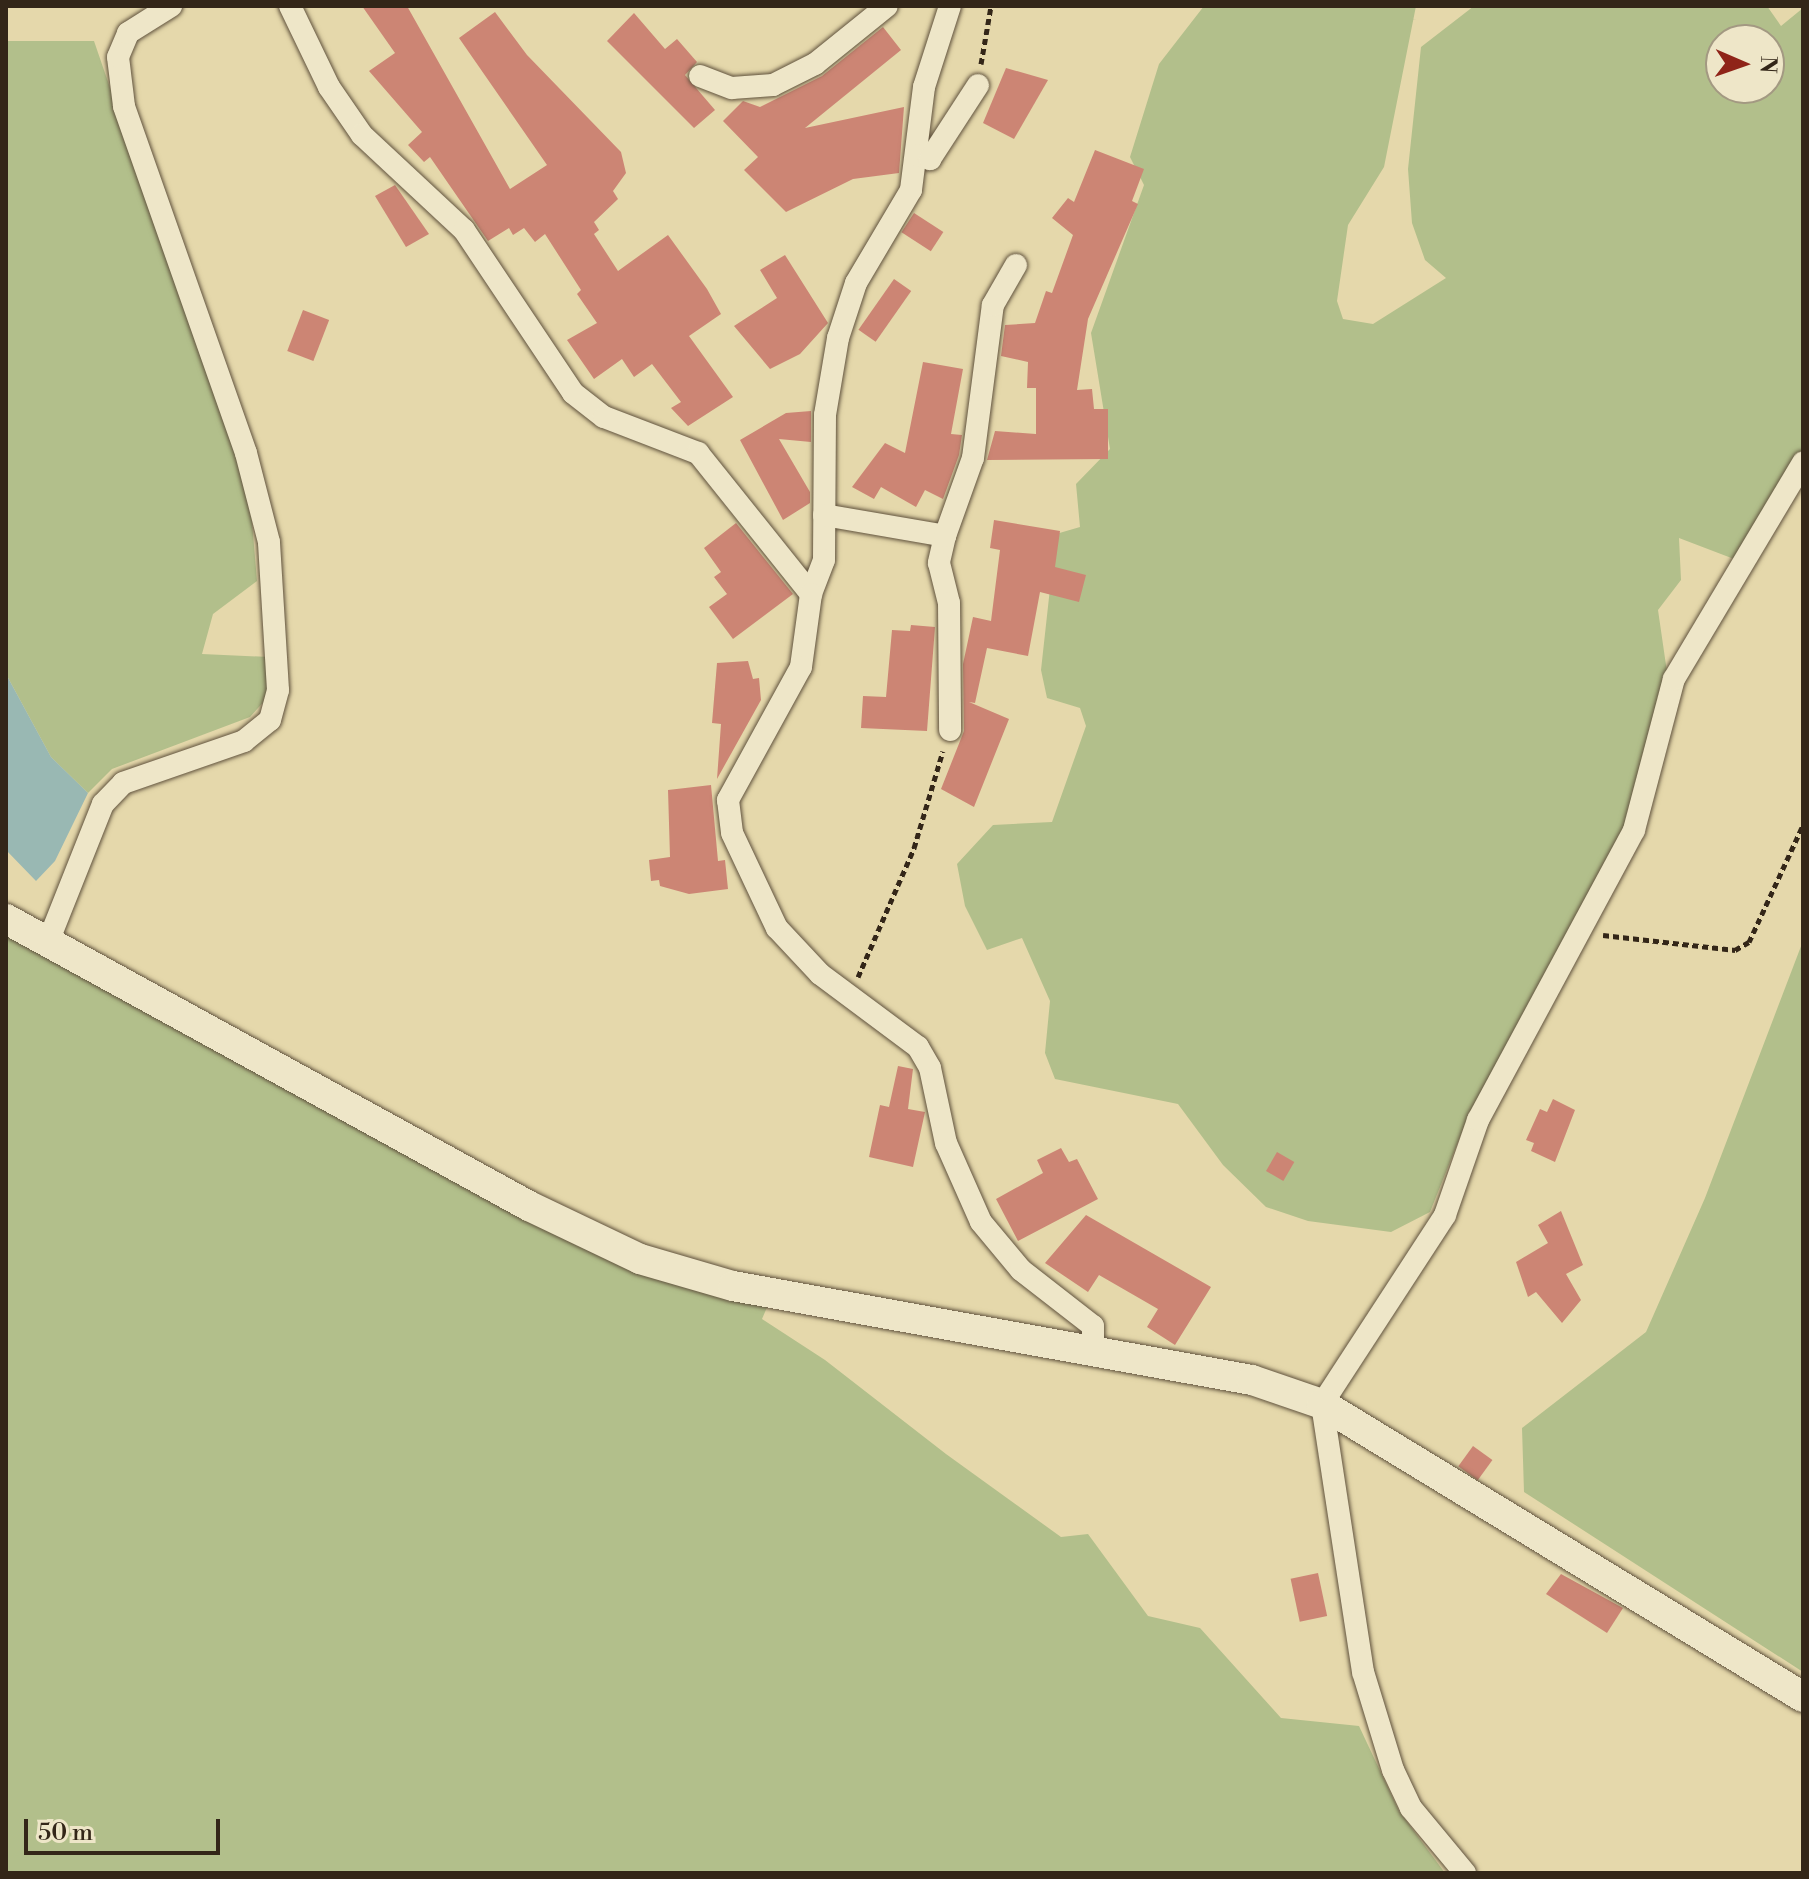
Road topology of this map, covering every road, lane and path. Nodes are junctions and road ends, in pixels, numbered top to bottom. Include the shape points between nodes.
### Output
1 (171, 6) edge
2 (290, 6) edge
3 (887, 6) edge
4 (950, 6) edge
5 (991, 6) edge
6 (700, 76) dead end
7 (978, 85) joint
8 (918, 155) junction
9 (1016, 265) dead end
10 (1803, 463) edge
11 (824, 515) junction
12 (945, 536) junction
13 (811, 594) junction
14 (950, 730) joint
15 (1803, 825) edge
16 (6, 919) edge
17 (1578, 934) junction
18 (48, 942) junction
19 (849, 996) junction
20 (1093, 1347) junction
21 (1322, 1404) junction
22 (1803, 1697) edge
23 (1465, 1873) edge

1 - 18 street via 128,33 118,57 124,106 246,453 269,542 278,690 270,720 244,741 123,783 103,804
2 - 13 street via 329,87 362,135 464,230 573,393 604,417 698,453
3 - 6 street via 815,64 773,85 732,88
4 - 8 street via 924,87
5 - 7 path
7 - 8 street via 930,159
8 - 11 street via 911,190 856,283 838,338 825,415
9 - 12 street via 993,305 973,458
10 - 17 street via 1674,679 1634,830
11 - 12 street
11 - 13 street via 824,560
12 - 14 street via 939,563 949,603
13 - 19 street via 801,667 728,800 732,833 777,928
14 - 19 path via 914,848
15 - 17 path via 1749,942 1735,950
16 - 18 street
17 - 21 street via 1478,1120 1445,1215
18 - 20 street via 529,1206 640,1259 733,1286
19 - 20 street via 918,1047 930,1068 946,1143 981,1222 1021,1270 1093,1326
20 - 21 street via 1252,1380
21 - 22 street
21 - 23 street via 1363,1672 1393,1770 1411,1808

